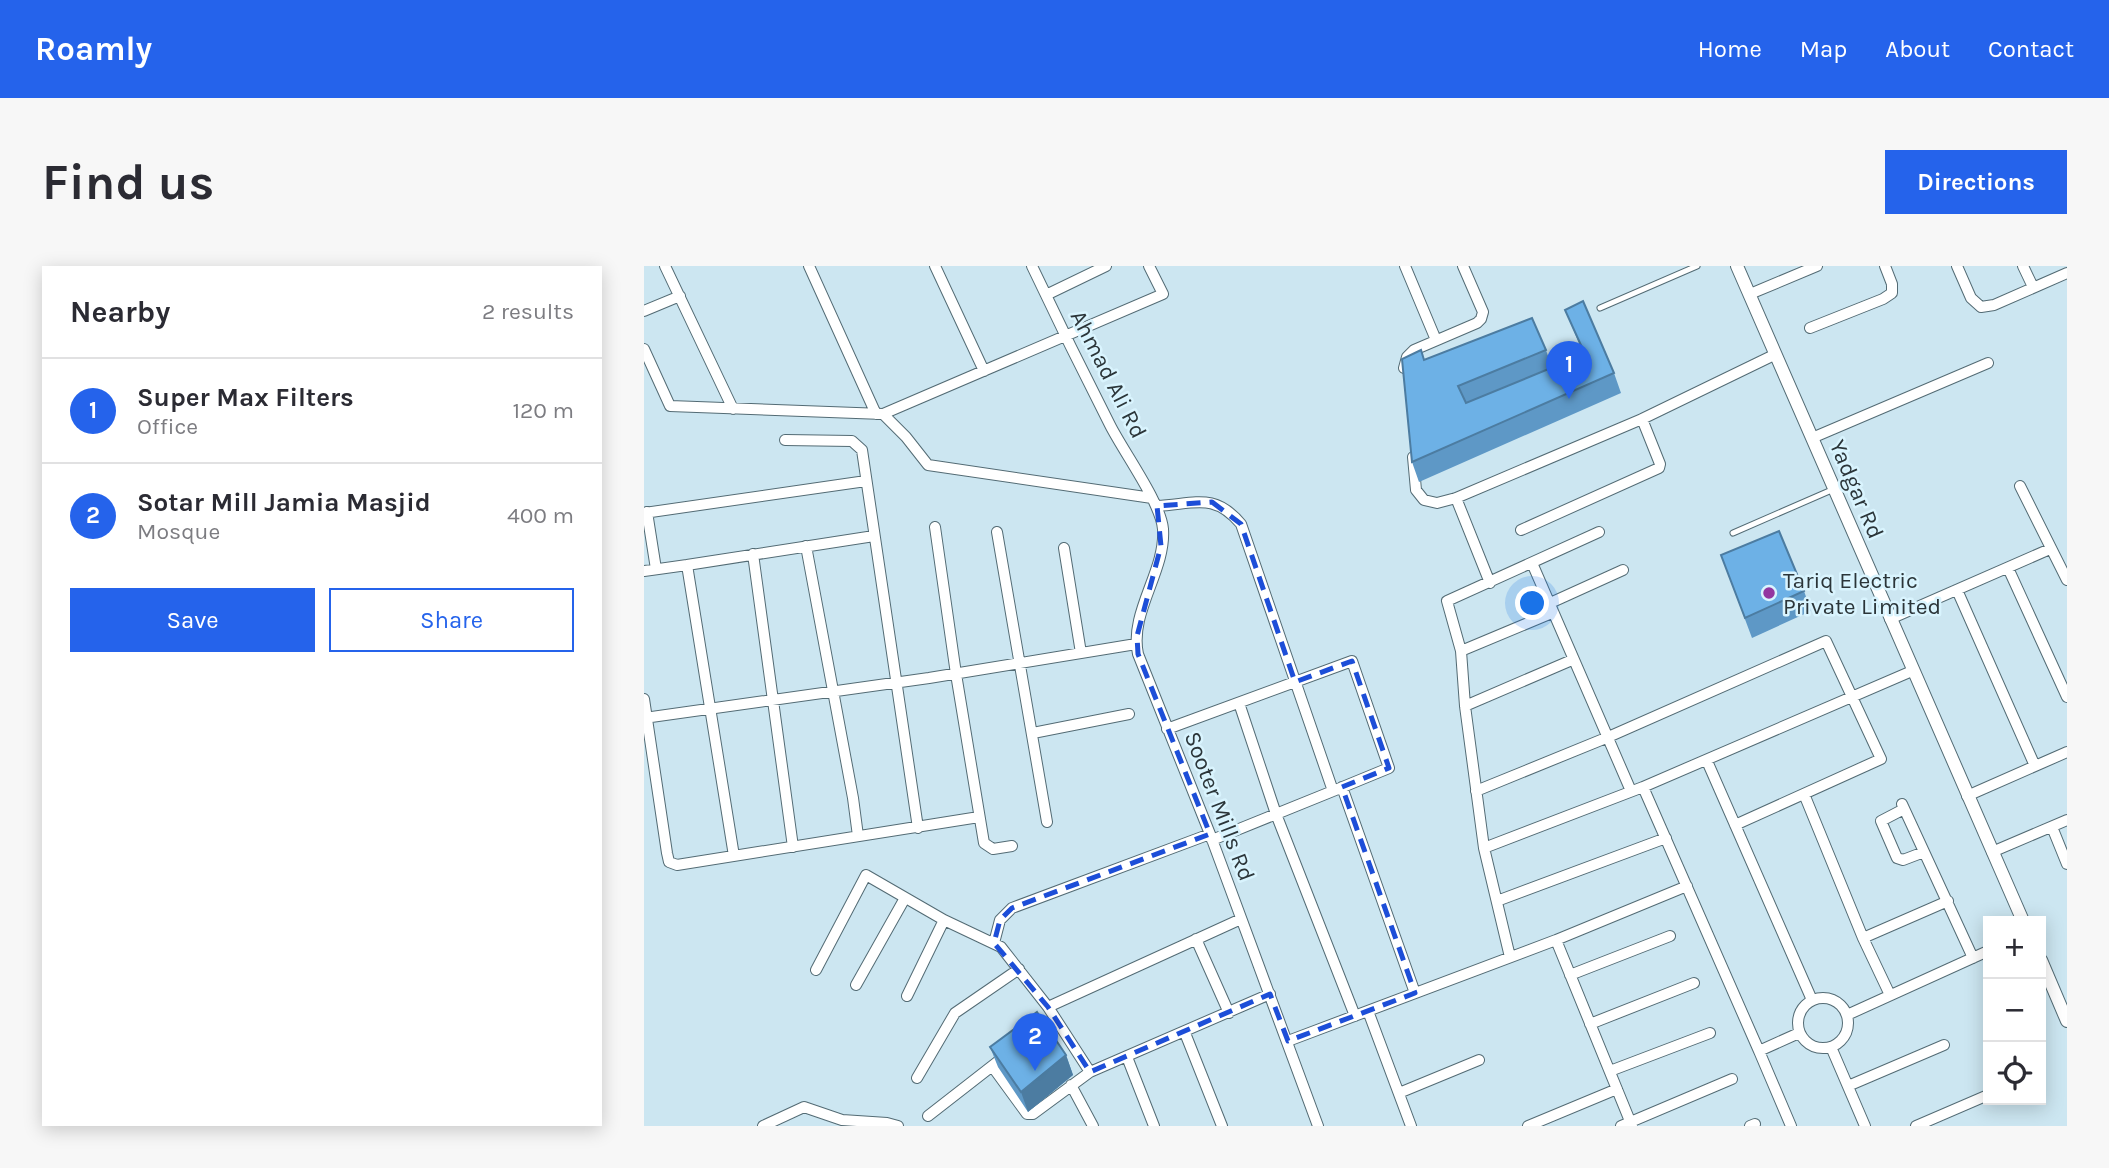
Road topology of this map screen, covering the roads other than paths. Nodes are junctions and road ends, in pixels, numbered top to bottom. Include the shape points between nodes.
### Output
1 (666, 266) edge
2 (809, 266) edge
3 (935, 266) edge
4 (1032, 266) edge
5 (1106, 266) edge
6 (1149, 266) edge
7 (1405, 266) edge
8 (1463, 266) edge
9 (1697, 266) edge
10 (1737, 266) edge
11 (1817, 266) edge
12 (1885, 266) edge
13 (1957, 266) edge
14 (2023, 266) edge
15 (2067, 273) edge
16 (2033, 287) junction
17 (1046, 295) junction
18 (1750, 295) junction
19 (680, 296) junction
20 (1600, 308) dead end
21 (644, 311) edge
22 (1810, 328) dead end
23 (1066, 336) junction
24 (1436, 340) junction
25 (644, 349) edge
26 (1774, 355) junction
27 (1988, 363) dead end
28 (984, 371) junction
29 (1405, 379) edge
30 (733, 409) junction
31 (880, 414) junction
32 (1642, 419) junction
33 (1812, 438) junction
34 (785, 440) dead end
35 (1412, 448) edge
36 (866, 481) junction
37 (2020, 486) dead end
38 (1834, 489) junction
39 (1456, 498) junction
40 (1154, 502) junction
41 (645, 512) edge
42 (935, 527) dead end
43 (1521, 530) dead end
44 (997, 532) dead end
45 (1599, 532) dead end
46 (1733, 533) dead end
47 (874, 536) junction
48 (806, 546) junction
49 (1065, 548) dead end
50 (2050, 549) junction
51 (753, 554) junction
52 (1532, 563) junction
53 (687, 565) junction
54 (2008, 568) junction
55 (656, 569) junction
56 (1623, 570) dead end
57 (644, 571) edge
58 (2067, 580) edge
59 (1490, 583) junction
60 (1957, 590) junction
61 (1550, 608) junction
62 (1890, 619) junction
63 (1136, 644) junction
64 (1461, 651) junction
65 (1081, 653) junction
66 (1572, 660) junction
67 (1020, 663) junction
68 (1912, 671) junction
69 (956, 674) junction
70 (1295, 682) junction
71 (895, 683) junction
72 (833, 691) junction
73 (2066, 692) edge
74 (1853, 697) junction
75 (644, 699) edge
76 (774, 700) junction
77 (1239, 703) junction
78 (1465, 706) junction
79 (710, 709) junction
80 (1129, 714) dead end
81 (645, 718) edge
82 (1167, 729) junction
83 (1033, 733) junction
84 (1606, 738) junction
85 (2067, 752) edge
86 (1707, 761) junction
87 (2035, 766) junction
88 (1643, 787) junction
89 (1337, 789) junction
90 (1476, 791) junction
91 (1631, 792) junction
92 (1804, 794) junction
93 (1967, 796) junction
94 (1276, 814) junction
95 (979, 817) junction
96 (2067, 820) edge
97 (1047, 822) dead end
98 (1735, 825) junction
99 (2052, 827) junction
100 (918, 828) junction
101 (858, 836) junction
102 (1211, 837) junction
103 (1666, 838) junction
104 (1012, 846) dead end
105 (793, 847) junction
106 (1484, 848) junction
107 (1924, 852) junction
108 (1992, 852) junction
109 (734, 856) junction
110 (2067, 864) edge
111 (1687, 886) junction
112 (905, 898) junction
113 (1497, 901) junction
114 (1948, 901) junction
115 (2022, 916) edge
116 (1241, 919) junction
117 (944, 920) junction
118 (1670, 936) dead end
119 (1863, 938) junction
120 (1196, 939) junction
121 (1556, 940) junction
122 (994, 943) junction
123 (1983, 953) edge
124 (1510, 957) junction
125 (1973, 958) junction
126 (1019, 969) junction
127 (2046, 969) edge
128 (816, 970) dead end
129 (1570, 975) junction
130 (1694, 983) dead end
131 (856, 985) dead end
132 (1415, 993) junction
133 (1270, 994) junction
134 (1890, 995) junction
135 (907, 996) dead end
136 (1812, 1000) junction
137 (2064, 1003) edge
138 (1048, 1006) junction
139 (1368, 1011) junction
140 (1228, 1013) junction
141 (1847, 1014) junction
142 (1355, 1016) junction
143 (1055, 1018) junction
144 (2067, 1021) edge
145 (1590, 1024) junction
146 (1044, 1026) edge
147 (1185, 1032) junction
148 (1710, 1033) dead end
149 (1799, 1033) junction
150 (1288, 1041) junction
151 (1944, 1045) dead end
152 (1830, 1047) junction
153 (1013, 1050) edge
154 (1759, 1051) junction
155 (1127, 1057) junction
156 (1479, 1060) dead end
157 (992, 1066) junction
158 (1609, 1071) junction
159 (1090, 1072) junction
160 (917, 1078) dead end
161 (1732, 1079) dead end
162 (1071, 1086) junction
163 (1848, 1086) junction
164 (1617, 1089) junction
165 (1399, 1093) junction
166 (1983, 1097) edge
167 (928, 1116) dead end
168 (841, 1123) edge
169 (1628, 1125) edge
170 (763, 1126) edge
171 (898, 1126) edge
172 (1093, 1126) edge
173 (1154, 1126) edge
174 (1222, 1126) edge
175 (1318, 1126) edge
176 (1411, 1126) edge
177 (1528, 1126) edge
178 (1791, 1126) edge
179 (1865, 1126) edge
180 (1916, 1126) edge

1 - 19 street
2 - 31 street
3 - 28 street
4 - 17 street, Ahmad Ali Rd
5 - 17 street
6 - 23 street via 1163,294
7 - 24 street
8 - 24 street via 1483,312 1481,319
9 - 20 lane
10 - 18 street, Yadgar Rd
11 - 18 street
12 - 22 street via 1892,293
13 - 16 street via 1971,298 1981,307
14 - 16 street
15 - 16 street
17 - 23 street, Ahmad Ali Rd
18 - 26 street, Yadgar Rd
19 - 21 street
19 - 30 street
23 - 28 street
23 - 40 street, Ahmad Ali Rd
24 - 29 street via 1407,357
25 - 30 street via 670,406
26 - 32 street
26 - 33 street, Yadgar Rd
27 - 33 street
28 - 31 street
30 - 31 street
31 - 40 street via 906,436 928,465
32 - 39 street
32 - 43 street via 1660,468
33 - 38 street, Yadgar Rd
34 - 36 street via 852,440 862,450
35 - 39 street via 1416,490 1424,500 1437,503
36 - 41 street
36 - 47 street
37 - 50 street
38 - 46 lane
38 - 62 street, Yadgar Rd
39 - 59 street
40 - 63 street via 1163,528 1161,546
40 - 70 street via 1212,502 1241,524
41 - 55 street
42 - 69 street
44 - 67 street
45 - 52 street
47 - 48 street
47 - 71 street
48 - 51 street
48 - 72 street
49 - 65 street
50 - 54 street
50 - 58 street
51 - 53 street
51 - 76 street
52 - 59 street
52 - 61 street
53 - 55 street
53 - 79 street
54 - 60 street
54 - 73 street
55 - 57 street
56 - 61 street
59 - 64 street via 1447,601
60 - 62 street
60 - 87 street
61 - 64 street
61 - 66 street
62 - 68 street, Yadgar Rd
63 - 65 street
63 - 82 street, Sooter Mills Rd
64 - 78 street
65 - 67 street
66 - 78 street
66 - 84 street
67 - 69 street
67 - 83 street
68 - 74 street
68 - 93 street, Yadgar Rd
69 - 71 street
69 - 95 street
70 - 77 street
70 - 89 street
70 - 89 street via 1352,661 1389,768
71 - 72 street
71 - 100 street
72 - 76 street
72 - 101 street
74 - 84 street via 1826,641
74 - 86 street
74 - 92 street via 1881,759
75 - 81 street
76 - 79 street
76 - 105 street
77 - 82 street
77 - 94 street
78 - 90 street
79 - 81 street
79 - 109 street
80 - 83 street
81 - 109 street via 669,862 677,865
82 - 102 street, Sooter Mills Rd
83 - 97 street
84 - 90 street
84 - 91 street
85 - 87 street
86 - 88 street
86 - 98 street
87 - 93 street
88 - 91 street
88 - 103 street
89 - 94 street
89 - 132 street
90 - 106 street
91 - 106 street
92 - 98 street
92 - 119 street
93 - 108 street, Yadgar Rd
94 - 102 street
94 - 142 street
95 - 100 street
95 - 104 street via 988,848
96 - 99 street
98 - 136 street
99 - 108 street
99 - 110 street
100 - 101 street
101 - 105 street
102 - 116 street, Sooter Mills Rd
102 - 122 street via 1012,908 1000,920
103 - 111 street
103 - 113 street
105 - 109 street
106 - 113 street
107 - 107 street via 1897,858 1881,821 1903,807
107 - 114 street
108 - 115 street, Yadgar Rd
111 - 121 street
111 - 154 street
112 - 117 street
112 - 128 street via 866,875
112 - 131 street
113 - 124 street
114 - 119 street
114 - 125 street
116 - 120 street
116 - 133 street, Sooter Mills Rd
117 - 122 street
117 - 135 street
118 - 129 street
119 - 134 street
120 - 138 street
120 - 140 street
121 - 124 street
121 - 129 street
122 - 126 street
123 - 125 street
124 - 132 street
125 - 134 street
126 - 138 street
126 - 160 street via 955,1013
127 - 137 street
129 - 145 street
130 - 145 street
132 - 139 street
133 - 140 street
133 - 150 street, Sooter Mills Rd
134 - 141 street
136 - 141 street via 1836,1002
136 - 149 street via 1801,1010
137 - 144 street
138 - 143 street
139 - 142 street
139 - 165 street
140 - 147 street
141 - 152 street via 1844,1038
142 - 150 street
143 - 146 street
143 - 159 street
145 - 158 street
147 - 155 street
147 - 174 street
148 - 158 street
149 - 152 street via 1815,1048
149 - 154 street
150 - 175 street, Sooter Mills Rd
151 - 163 street
152 - 163 street
153 - 157 street
154 - 178 street
155 - 159 street
155 - 173 street
156 - 165 street
157 - 162 street via 1027,1114
157 - 167 street
158 - 164 street
159 - 162 street
161 - 169 street
162 - 172 street
163 - 179 street
164 - 169 street
164 - 177 street
165 - 176 street
166 - 180 street
168 - 170 street via 804,1107
168 - 171 street

